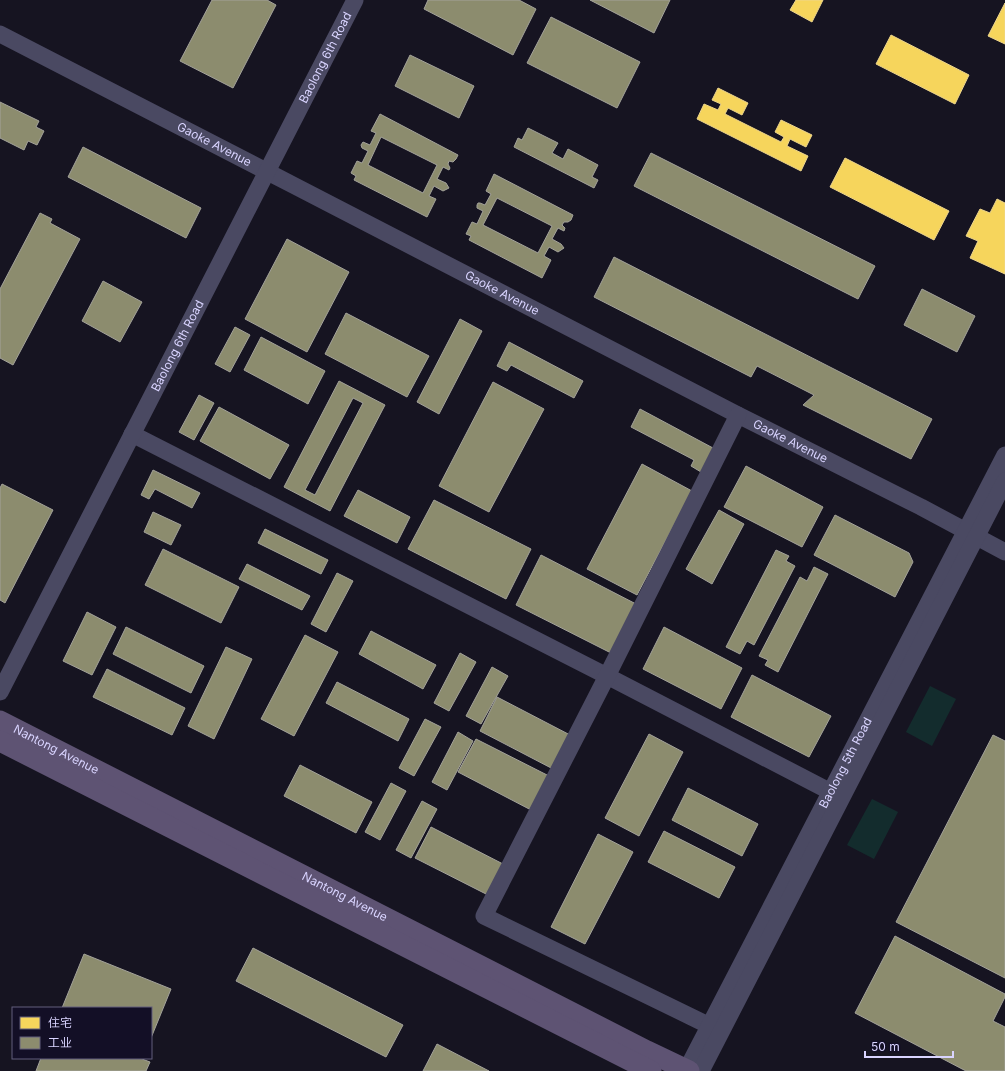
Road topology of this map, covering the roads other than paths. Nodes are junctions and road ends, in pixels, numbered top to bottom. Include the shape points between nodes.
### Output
1 (355, 0) edge
2 (0, 34) edge
3 (267, 171) junction
4 (738, 415) junction
5 (132, 434) junction
6 (1005, 454) edge
7 (1005, 481) edge
8 (971, 534) junction
9 (1005, 552) edge
10 (607, 676) junction
11 (0, 692) edge
12 (0, 721) edge
13 (0, 741) edge
14 (831, 792) junction
15 (710, 1026) junction
16 (651, 1071) edge
17 (691, 1071) edge

1 - 3 street, Baolong 6th Road
2 - 3 street, Gaoke Avenue
3 - 4 street, Gaoke Avenue
3 - 5 street, Baolong 6th Road
4 - 8 street, Gaoke Avenue
4 - 10 street
5 - 10 street
5 - 11 street, Baolong 6th Road
6 - 8 street, Baolong 5th Road
7 - 8 street, Baolong 5th Road
8 - 9 street, Gaoke Avenue
8 - 14 street, Baolong 5th Road
8 - 17 street, Baolong 5th Road
10 - 14 street
10 - 15 street via 484,916
12 - 17 main road, Nantong Avenue via 633,1044
13 - 16 main road, Nantong Avenue
14 - 15 street, Baolong 5th Road
15 - 17 street, Baolong 5th Road

